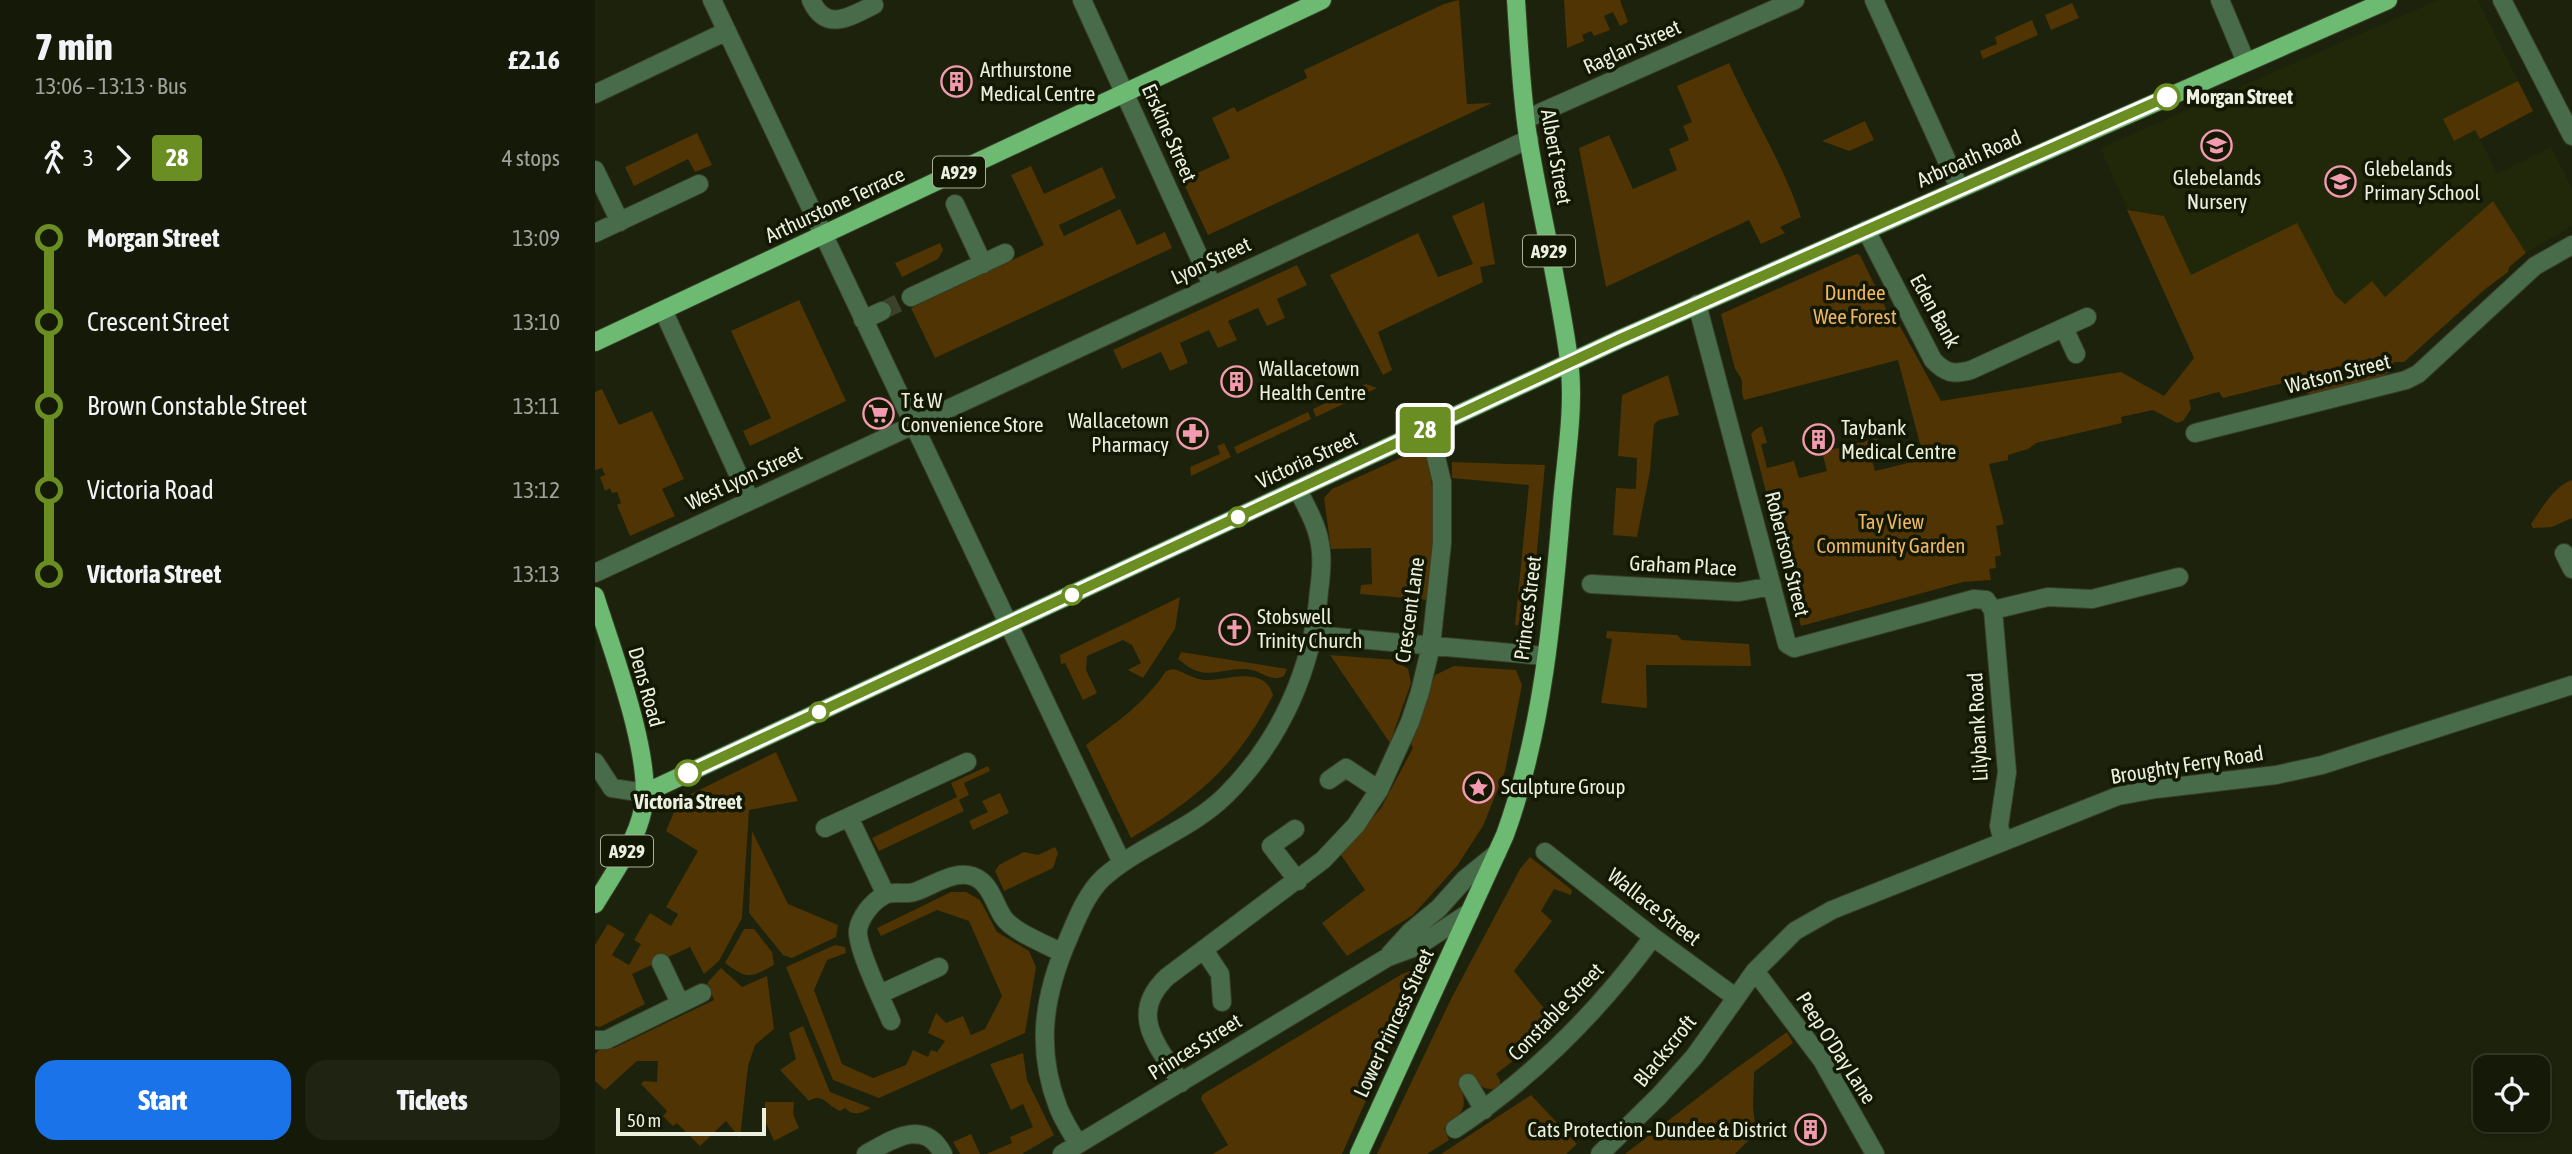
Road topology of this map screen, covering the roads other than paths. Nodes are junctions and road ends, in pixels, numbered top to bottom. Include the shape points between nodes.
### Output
1 (712, 0) edge
2 (811, 0) edge
3 (1082, 0) edge
4 (1322, 0) edge
5 (1516, 0) edge
6 (1795, 0) edge
7 (1874, 0) edge
8 (2220, 0) edge
9 (2388, 0) edge
10 (2503, 0) edge
11 (874, 5) dead end
12 (727, 32) junction
13 (2246, 62) junction
14 (1126, 93) junction
15 (595, 94) edge
16 (1526, 119) junction
17 (2572, 136) edge
18 (1529, 139) junction
19 (595, 170) edge
20 (699, 184) dead end
21 (1959, 187) junction
22 (955, 204) dead end
23 (620, 222) junction
24 (1866, 230) junction
25 (595, 233) edge
26 (824, 235) junction
27 (2572, 245) edge
28 (1005, 253) dead end
29 (983, 264) junction
30 (1212, 285) junction
31 (911, 297) tunnel mouth
32 (1697, 304) junction
33 (663, 310) junction
34 (881, 311) tunnel mouth
35 (2087, 317) dead end
36 (863, 320) junction
37 (2064, 328) junction
38 (595, 342) edge
39 (2076, 354) dead end
40 (1569, 362) junction
41 (912, 424) junction
42 (1429, 428) junction
43 (2195, 433) dead end
44 (1298, 490) junction
45 (750, 500) junction
46 (595, 573) edge
47 (2179, 577) dead end
48 (1591, 584) dead end
49 (1772, 586) junction
50 (595, 596) edge
51 (1993, 610) junction
52 (1008, 624) junction
53 (1314, 635) junction
54 (1431, 646) junction
55 (1545, 656) junction
56 (2572, 685) edge
57 (595, 762) edge
58 (967, 762) dead end
59 (1329, 780) dead end
60 (1379, 790) junction
61 (645, 793) junction
62 (849, 817) junction
63 (825, 828) dead end
64 (1295, 828) dead end
65 (2003, 842) junction
66 (1545, 852) dead end
67 (1497, 853) junction
68 (1122, 863) junction
69 (1298, 881) junction
70 (885, 893) junction
71 (595, 904) edge
72 (1470, 912) junction
73 (1653, 937) junction
74 (1204, 950) junction
75 (1062, 953) junction
76 (1388, 957) junction
77 (661, 963) dead end
78 (939, 967) dead end
79 (1755, 971) junction
80 (702, 993) dead end
81 (880, 994) junction
82 (1735, 997) junction
83 (1222, 1002) dead end
84 (680, 1003) junction
85 (891, 1021) dead end
86 (595, 1040) edge
87 (1181, 1083) junction
88 (1468, 1083) dead end
89 (1484, 1110) junction
90 (1455, 1129) dead end
91 (1078, 1144) junction
92 (1600, 1153) edge
93 (866, 1154) edge
94 (943, 1154) edge
95 (1062, 1154) edge
96 (1359, 1154) edge
97 (1875, 1154) edge

1 - 12 street
2 - 11 street via 818,14 829,20
3 - 14 street, Erskine Street
4 - 14 main road, Arthurstone Terrace / A929
5 - 16 main road, Albert Street / A929
6 - 16 street, Raglan Street
7 - 21 street
8 - 13 street
9 - 13 main road, Arbroath Road
10 - 17 street
12 - 15 street
12 - 26 street
13 - 21 main road, Arbroath Road
14 - 26 main road, Arthurstone Terrace / A929
14 - 30 street, Erskine Street
16 - 18 main road, Albert Street / A929
18 - 30 street, Lyon Street
18 - 40 main road, Albert Street / A929
19 - 23 street
20 - 23 street
21 - 24 main road, Arbroath Road
22 - 29 street
23 - 25 street
24 - 32 main road, Arbroath Road
24 - 37 street, Eden Bank via 1933,360 1944,371 1971,370
26 - 33 main road, Arthurstone Terrace / A929
26 - 36 street
27 - 43 street, Watson Street via 2535,266 2406,380
28 - 29 street
29 - 31 street
30 - 41 street, Lyon Street
32 - 40 main road, Arbroath Road
32 - 49 street, Robertson Street
33 - 38 main road, Arthurstone Terrace / A929
33 - 45 street
34 - 36 street
35 - 37 street, Eden Bank
36 - 41 street
37 - 39 street
40 - 42 main road, Victoria Street
40 - 55 main road, Princes Street via 1568,441
41 - 45 street, West Lyon Street
41 - 52 street
42 - 44 main road, Victoria Street
42 - 54 street, Crescent Lane via 1442,482 1442,543
44 - 52 main road, Victoria Street
44 - 53 street via 1320,542
45 - 46 street, West Lyon Street
47 - 51 street via 2092,599 2048,597
48 - 49 street, Graham Place via 1739,592
49 - 51 street, Robertson Street via 1787,644 1794,648 1974,599 1986,600
50 - 61 main road, Dens Road / A929 via 634,728
51 - 65 street, Lilybank Road via 2007,772 1999,826
52 - 61 main road, Victoria Street
52 - 68 street
53 - 54 street
53 - 68 street via 1295,693 1253,763 1225,796
54 - 55 street
54 - 60 street, Crescent Lane via 1410,722
55 - 67 main road, Princes Street via 1521,792
56 - 65 street, Broughty Ferry Road via 2322,765 2118,796
57 - 61 street via 612,788
58 - 62 street
59 - 60 street via 1346,768
60 - 69 street, Crescent Lane via 1356,825
61 - 71 main road, A929 via 632,841
62 - 63 street
62 - 70 street
64 - 69 street via 1271,846
65 - 79 street, Broughty Ferry Road via 1832,910 1795,931
66 - 73 street, Wallace Street
67 - 72 main road, Princes Street
67 - 76 street, Princes Street
68 - 75 street via 1101,880
69 - 74 street, Crescent Lane
70 - 75 street via 912,893 950,876 979,879 1011,926
70 - 81 street via 871,906 858,930
72 - 76 street, Princes Street via 1418,946
72 - 96 main road, Lower Princess Street
73 - 82 street, Wallace Street
73 - 89 street, Constable Street via 1579,1026
74 - 83 street via 1220,974
74 - 87 street, Crescent Lane via 1154,989 1147,1005 1151,1032
75 - 91 street via 1052,980 1043,1046 1058,1108
76 - 87 street, Princes Street
77 - 84 street
78 - 81 street
79 - 82 street, Blackscroft
79 - 97 street, Peep O'Day Lane via 1822,1060
80 - 84 street
81 - 85 street
82 - 92 street, Blackscroft via 1694,1056
84 - 86 street via 607,1040
87 - 91 street, Princes Street
88 - 89 street
89 - 90 street, Constable Street
91 - 95 street, Princes Street
93 - 94 street via 915,1133 929,1137

